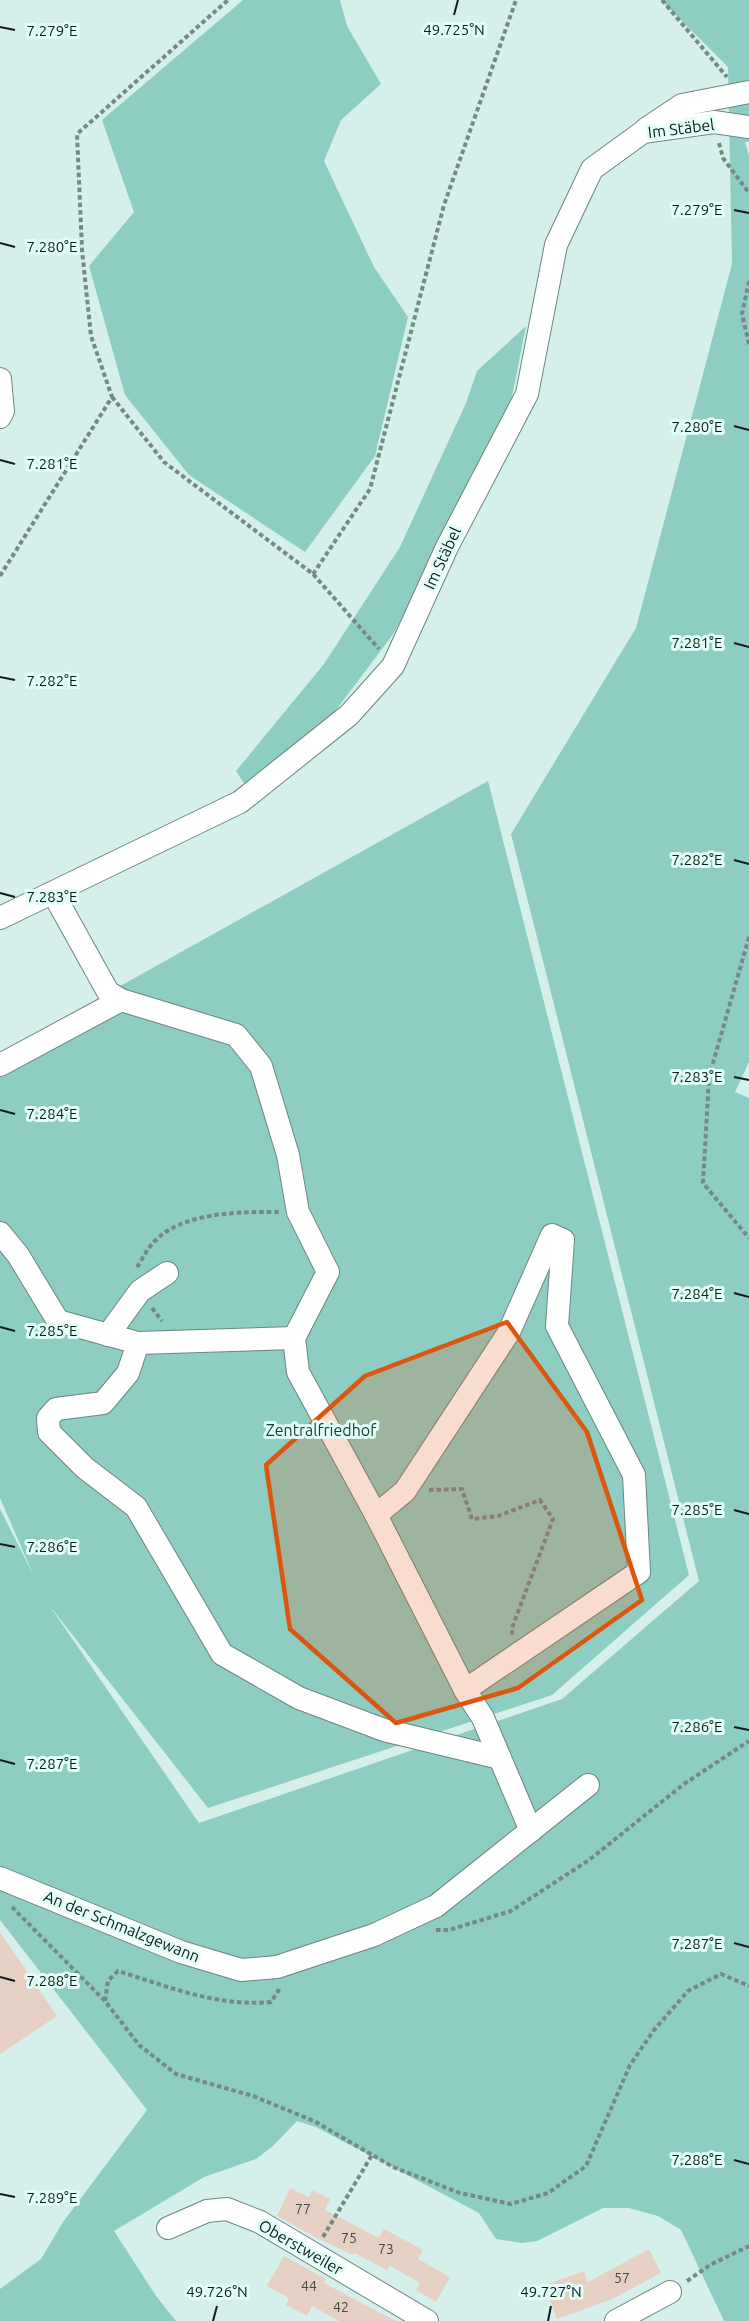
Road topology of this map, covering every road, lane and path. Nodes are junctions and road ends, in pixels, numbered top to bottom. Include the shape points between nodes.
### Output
1 (228, 0) edge
2 (516, 0) edge
3 (662, 0) edge
4 (744, 93) edge
5 (714, 122) junction
6 (749, 127) edge
7 (643, 132) junction
8 (749, 193) edge
9 (749, 281) edge
10 (749, 344) edge
11 (0, 379) edge
12 (112, 397) junction
13 (0, 417) edge
14 (313, 574) junction
15 (0, 576) edge
16 (393, 666) junction
17 (53, 893) junction
18 (0, 918) edge
19 (749, 936) edge
20 (121, 1000) junction
21 (0, 1065) edge
22 (298, 1212) junction
23 (0, 1233) edge
24 (749, 1238) edge
25 (167, 1273) dead end
26 (140, 1291) junction
27 (108, 1335) junction
28 (294, 1338) junction
29 (138, 1343) junction
30 (177, 1343) junction
31 (405, 1491) junction
32 (376, 1515) junction
33 (515, 1657) junction
34 (465, 1690) junction
35 (749, 1741) edge
36 (500, 1758) junction
37 (588, 1785) dead end
38 (531, 1831) junction
39 (0, 1878) edge
40 (10, 1906) dead end
41 (426, 1929) dead end
42 (277, 1967) junction
43 (749, 1986) edge
44 (105, 2001) junction
45 (372, 2155) junction
46 (168, 2228) dead end
47 (749, 2246) edge
48 (313, 2253) junction
49 (670, 2292) joint
50 (427, 2321) edge
51 (615, 2321) edge

1 - 12 path via 77,134 82,250 91,336
2 - 14 path via 444,205 370,489
3 - 4 path
4 - 7 street via 682,105
5 - 6 street, Im Stäbel
5 - 7 street, Im Stäbel
5 - 8 path via 723,158
7 - 16 street, Im Stäbel via 592,169 561,234 527,394 447,547
9 - 10 path via 742,314
11 - 13 street
12 - 14 path via 164,462
12 - 15 path
14 - 16 path
16 - 17 street, Im Stäbel via 349,715 240,802
17 - 18 street, Im Stäbel
17 - 20 street via 108,992
19 - 24 path via 709,1077 703,1183
20 - 21 street
20 - 22 street via 236,1035 261,1066 288,1155
22 - 26 path via 220,1213 171,1229 152,1244 134,1272
22 - 28 street via 328,1272
23 - 27 street via 58,1322
25 - 26 street
26 - 27 street
26 - 30 path
27 - 29 street
28 - 30 street
28 - 32 street via 297,1372
29 - 30 street
29 - 36 street via 128,1373 103,1403 56,1409 48,1418 49,1432 85,1468 135,1507 222,1654 299,1698 384,1730
31 - 32 street
31 - 33 path via 462,1489 472,1519 498,1516 540,1500 553,1519 512,1628
31 - 33 street via 508,1332 552,1235 563,1240 557,1326 634,1475 639,1572
32 - 34 street
33 - 34 street
34 - 36 street via 483,1718
35 - 41 path via 684,1784 589,1860 511,1911 449,1930
36 - 38 street
37 - 38 street, An der Schmalzgewann
38 - 42 street, An der Schmalzgewann via 436,1906 374,1935
39 - 42 street, An der Schmalzgewann via 181,1952 241,1970
40 - 44 path
42 - 44 path via 285,1981 271,2002 243,2005 205,1998 118,1971 108,1981
43 - 45 path via 721,1974 688,1991 654,2030 630,2066 586,2166 548,2193 511,2204 501,2202 460,2193
44 - 45 path via 139,2045 176,2074 253,2096 314,2121
45 - 48 path
46 - 48 street, Oberstweiler via 207,2211 227,2209 260,2222
47 - 49 path via 710,2265
48 - 50 street, Oberstweiler
49 - 51 street

